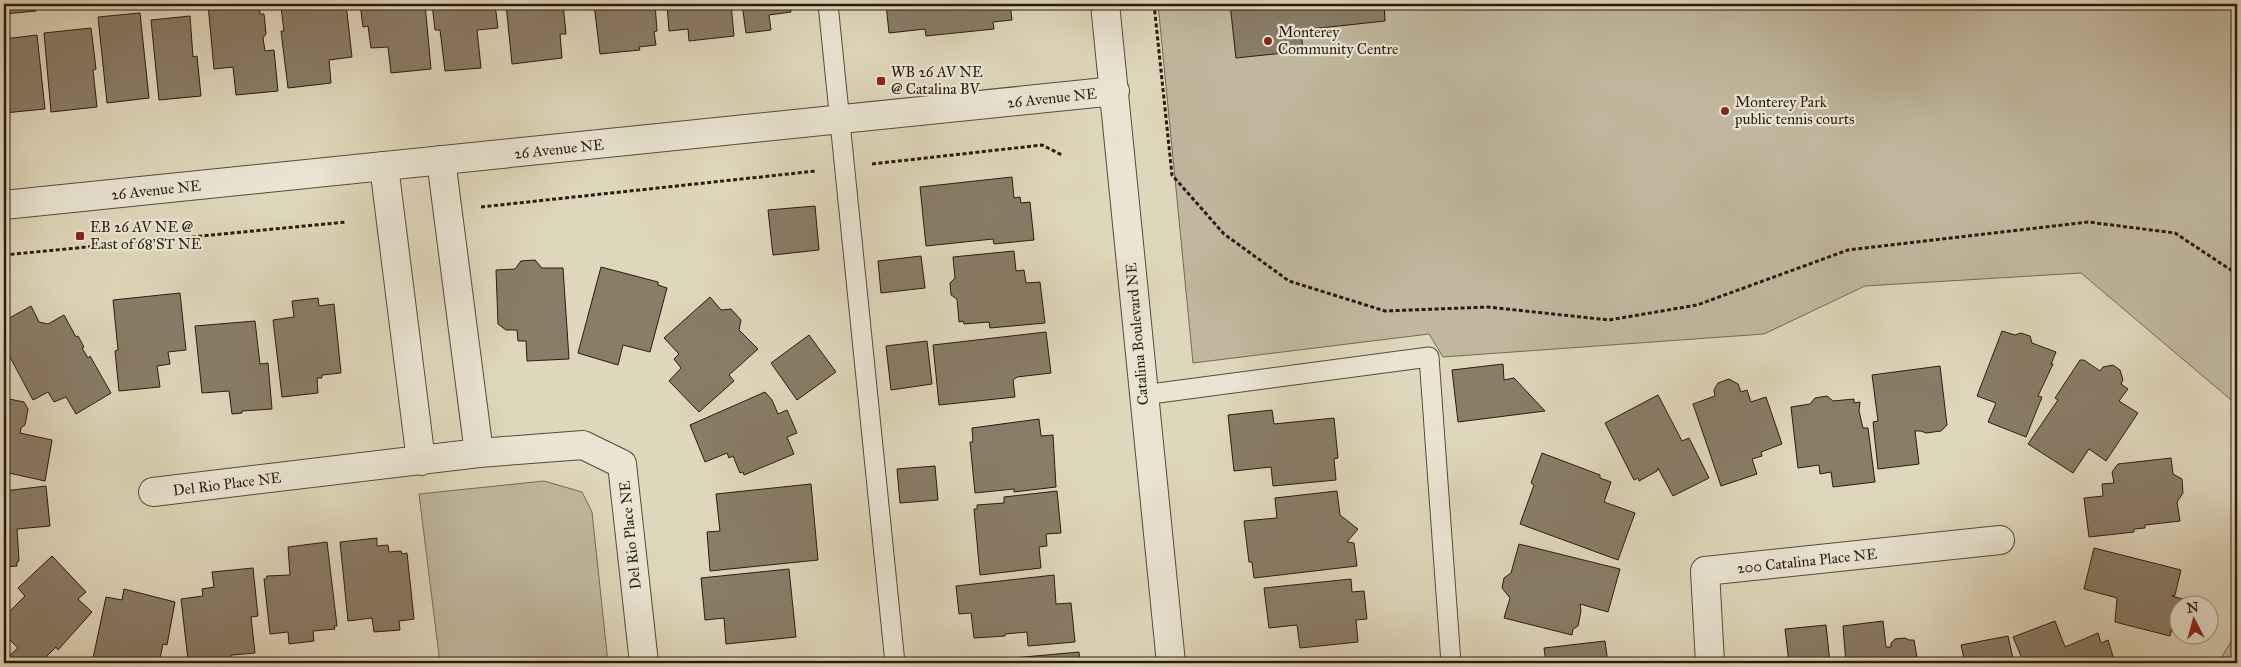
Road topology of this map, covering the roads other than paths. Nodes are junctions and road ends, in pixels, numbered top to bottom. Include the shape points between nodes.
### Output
1 (828, 4) edge
2 (1104, 4) edge
3 (1115, 92) junction
4 (841, 121) junction
5 (441, 160) junction
6 (384, 166) junction
7 (4, 205) edge
8 (1143, 395) junction
9 (480, 453) junction
10 (421, 461) junction
11 (153, 492) dead end
12 (2000, 540) dead end
13 (644, 663) edge
14 (895, 663) edge
15 (1171, 663) edge
16 (1451, 663) edge
17 (1710, 663) edge

1 - 4 lane
2 - 3 street, Catalina Boulevard NE
3 - 4 street, 26 Avenue NE
3 - 8 street, Catalina Boulevard NE
4 - 5 street, 26 Avenue NE
4 - 14 lane
5 - 6 street, 26 Avenue NE
5 - 9 street
6 - 7 street, 26 Avenue NE
6 - 10 street
8 - 15 street, Catalina Boulevard NE
8 - 16 lane via 1429,357
9 - 10 street, Del Rio Place NE
9 - 13 street, Del Rio Place NE via 583,445 622,464
10 - 11 street, Del Rio Place NE
12 - 17 street, 200 Catalina Place NE via 1705,571

